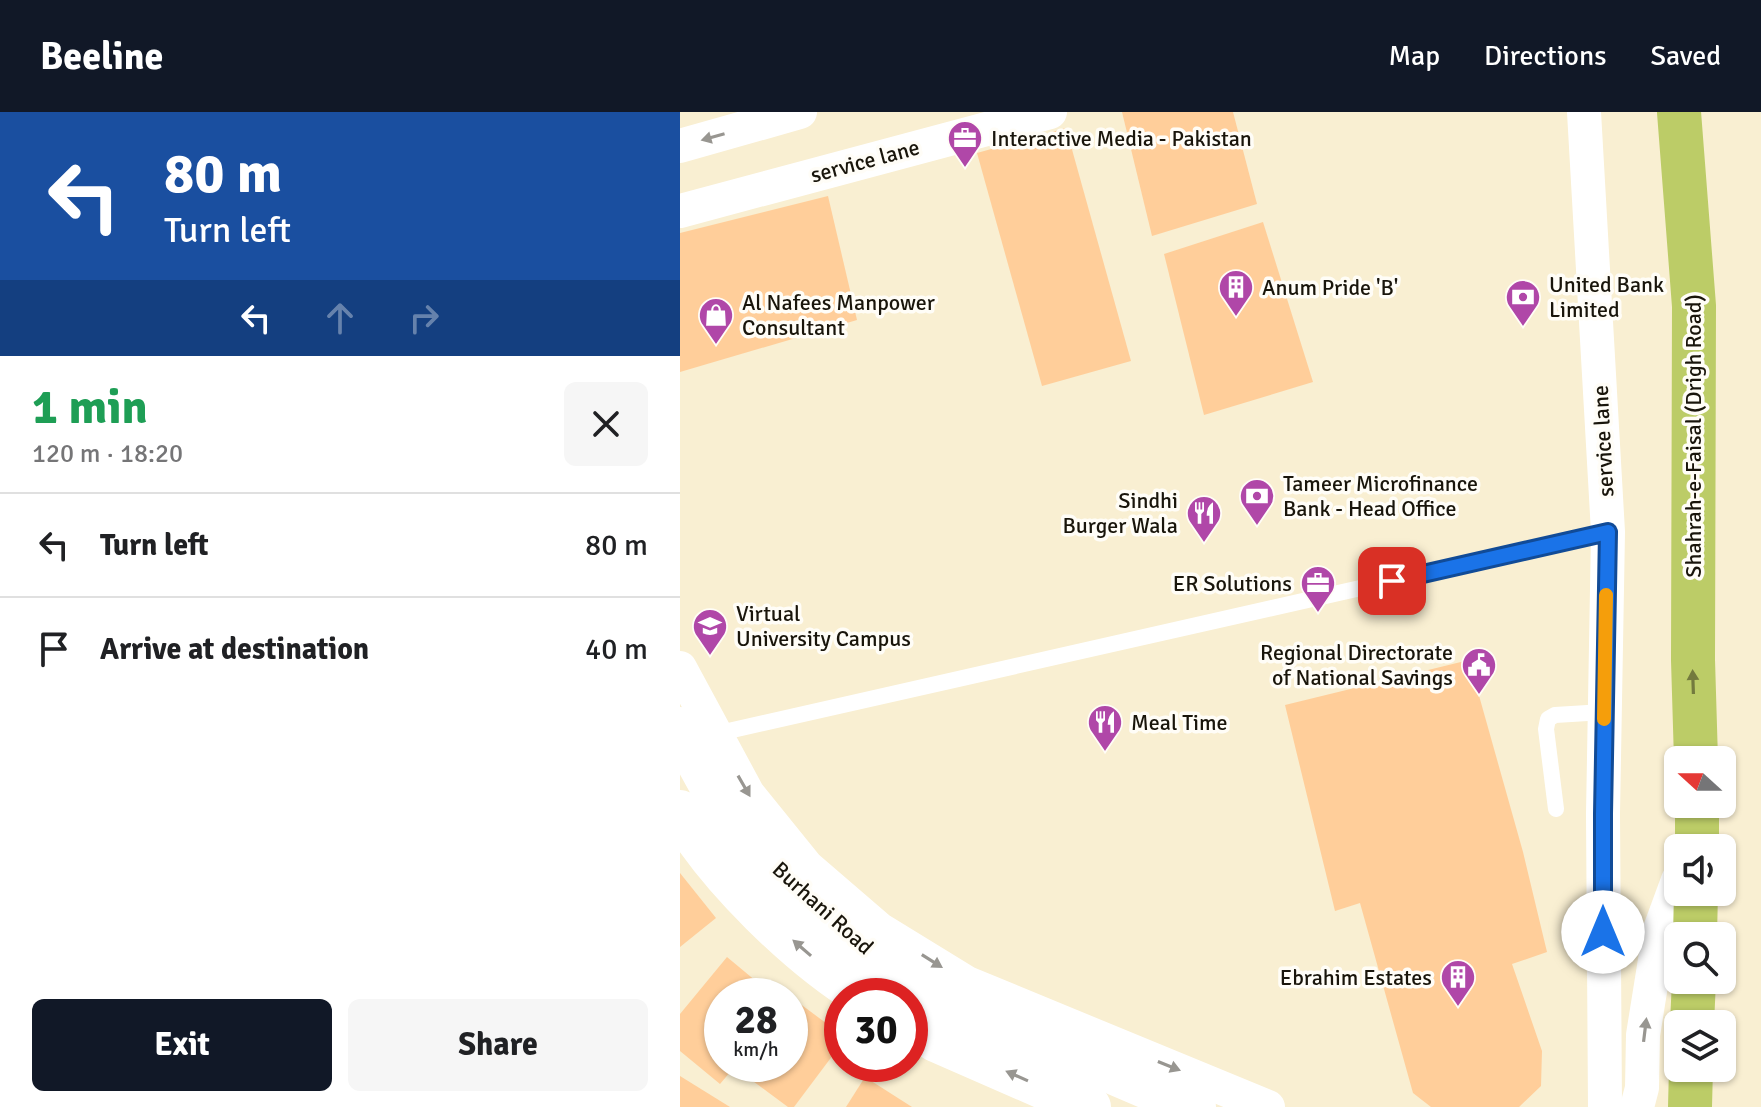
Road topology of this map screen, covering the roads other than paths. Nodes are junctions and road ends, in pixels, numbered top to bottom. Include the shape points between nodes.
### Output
1 (800, 112) edge
2 (1050, 112) edge
3 (1584, 112) edge
4 (1658, 112) edge
5 (1679, 112) edge
6 (680, 146) edge
7 (680, 211) edge
8 (1689, 231) junction
9 (1608, 532) junction
10 (680, 668) edge
11 (1604, 712) junction
12 (698, 732) edge
13 (1696, 746) edge
14 (1556, 809) dead end
15 (680, 812) edge
16 (1668, 906) edge
17 (837, 978) edge
18 (928, 1035) edge
19 (1691, 1082) edge
20 (1089, 1107) edge
21 (1194, 1107) edge
22 (1268, 1107) edge
23 (1605, 1107) edge
24 (1637, 1107) edge
25 (1690, 1107) edge

1 -> 6 street
2 - 7 street, service lane
3 - 9 street, service lane
4 - 8 street
5 - 8 highway, Shahrah-e-Faisal (Drigh Road)
13 -> 8 highway, Shahrah-e-Faisal (Drigh Road) via 1694,306
9 - 11 street, service lane
9 - 12 lane
10 - 12 street
11 - 14 lane via 1548,719
11 - 23 street, service lane
12 - 21 street, Burhani Road via 727,814 791,886 867,951 956,1005
12 -> 22 street via 807,867 879,929 967,983
17 -> 15 street, Burhani Road via 762,913 695,838
24 -> 16 street via 1643,1035
20 -> 18 street
19 - 25 highway

